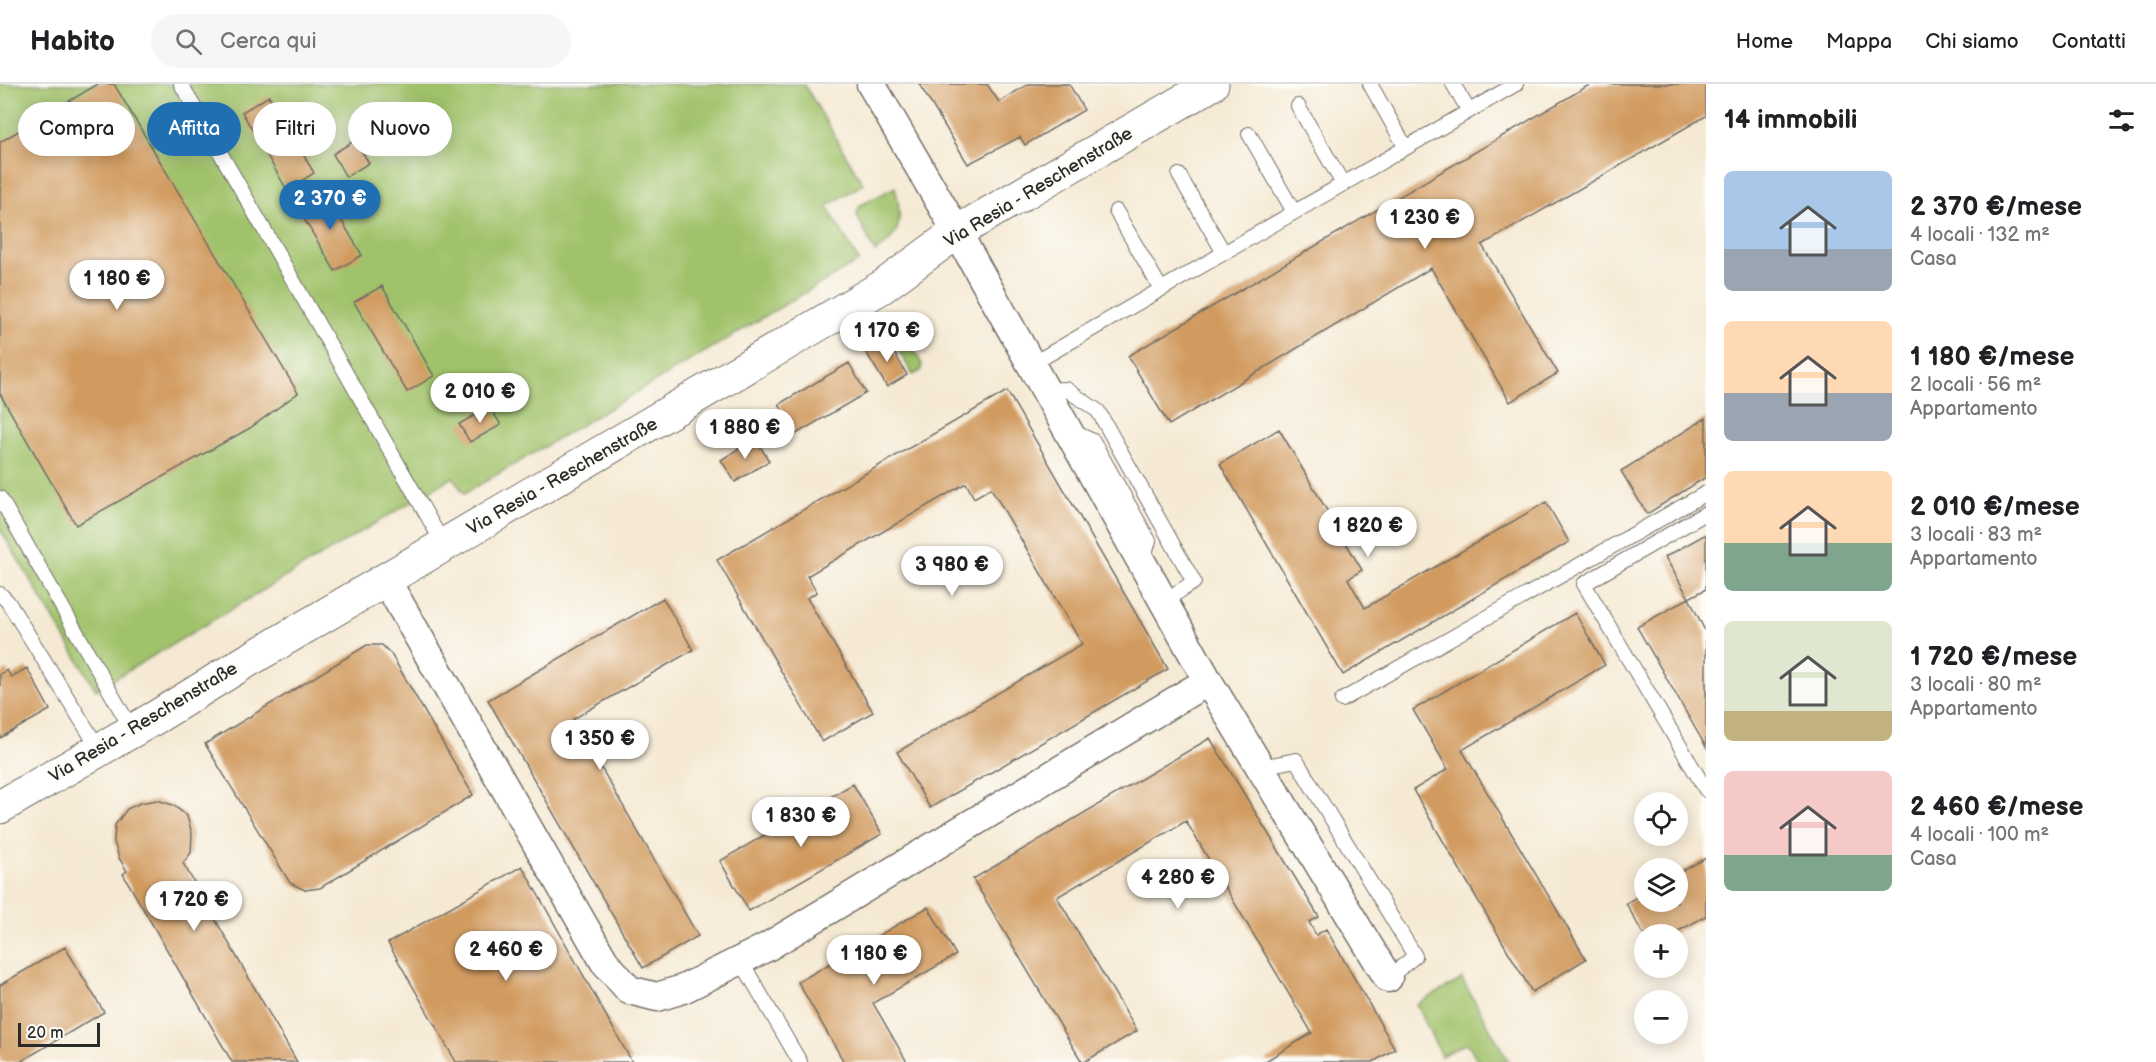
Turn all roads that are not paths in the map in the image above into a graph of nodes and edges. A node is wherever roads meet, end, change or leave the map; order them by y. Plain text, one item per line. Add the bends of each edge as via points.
1 (182, 84) edge
2 (871, 84) edge
3 (1212, 84) edge
4 (1370, 84) edge
5 (1453, 84) edge
6 (1516, 84) edge
7 (1298, 106) dead end
8 (1469, 111) junction
9 (1249, 134) dead end
10 (1406, 148) junction
11 (1179, 175) dead end
12 (1343, 184) junction
13 (1116, 211) dead end
14 (1294, 212) junction
15 (957, 232) junction
16 (1224, 253) junction
17 (1161, 289) junction
18 (1032, 364) junction
19 (1046, 390) junction
20 (1706, 493) edge
21 (0, 498) edge
22 (1706, 513) edge
23 (444, 545) junction
24 (386, 580) junction
25 (0, 594) edge
26 (1164, 601) junction
27 (1209, 681) junction
28 (1342, 700) dead end
29 (132, 729) junction
30 (99, 749) junction
31 (1706, 790) edge
32 (0, 807) edge
33 (741, 961) junction
34 (1388, 978) dead end
35 (800, 1062) edge

1 - 23 lane
2 - 15 street
3 - 15 main road, Via Resia - Reschenstraße
4 - 10 lane
5 - 8 lane
6 - 8 lane
7 - 12 lane
8 - 10 lane
9 - 14 lane
10 - 12 lane
11 - 16 lane
12 - 14 lane
13 - 17 lane
14 - 16 lane
15 - 18 street
15 - 23 main road, Via Resia - Reschenstraße via 882,288
16 - 17 lane
17 - 18 lane
18 - 19 street
19 - 26 street
19 - 26 lane via 1066,389 1098,411 1194,582
20 - 28 lane
21 - 29 lane
22 - 31 lane via 1584,584
23 - 24 main road, Via Resia - Reschenstraße
24 - 29 main road, Via Resia - Reschenstraße
24 - 33 street via 604,961 629,990 657,997
25 - 30 lane
26 - 27 street
27 - 33 street
27 - 34 street
29 - 30 main road, Via Resia - Reschenstraße
30 - 32 main road, Via Resia - Reschenstraße
33 - 35 lane

